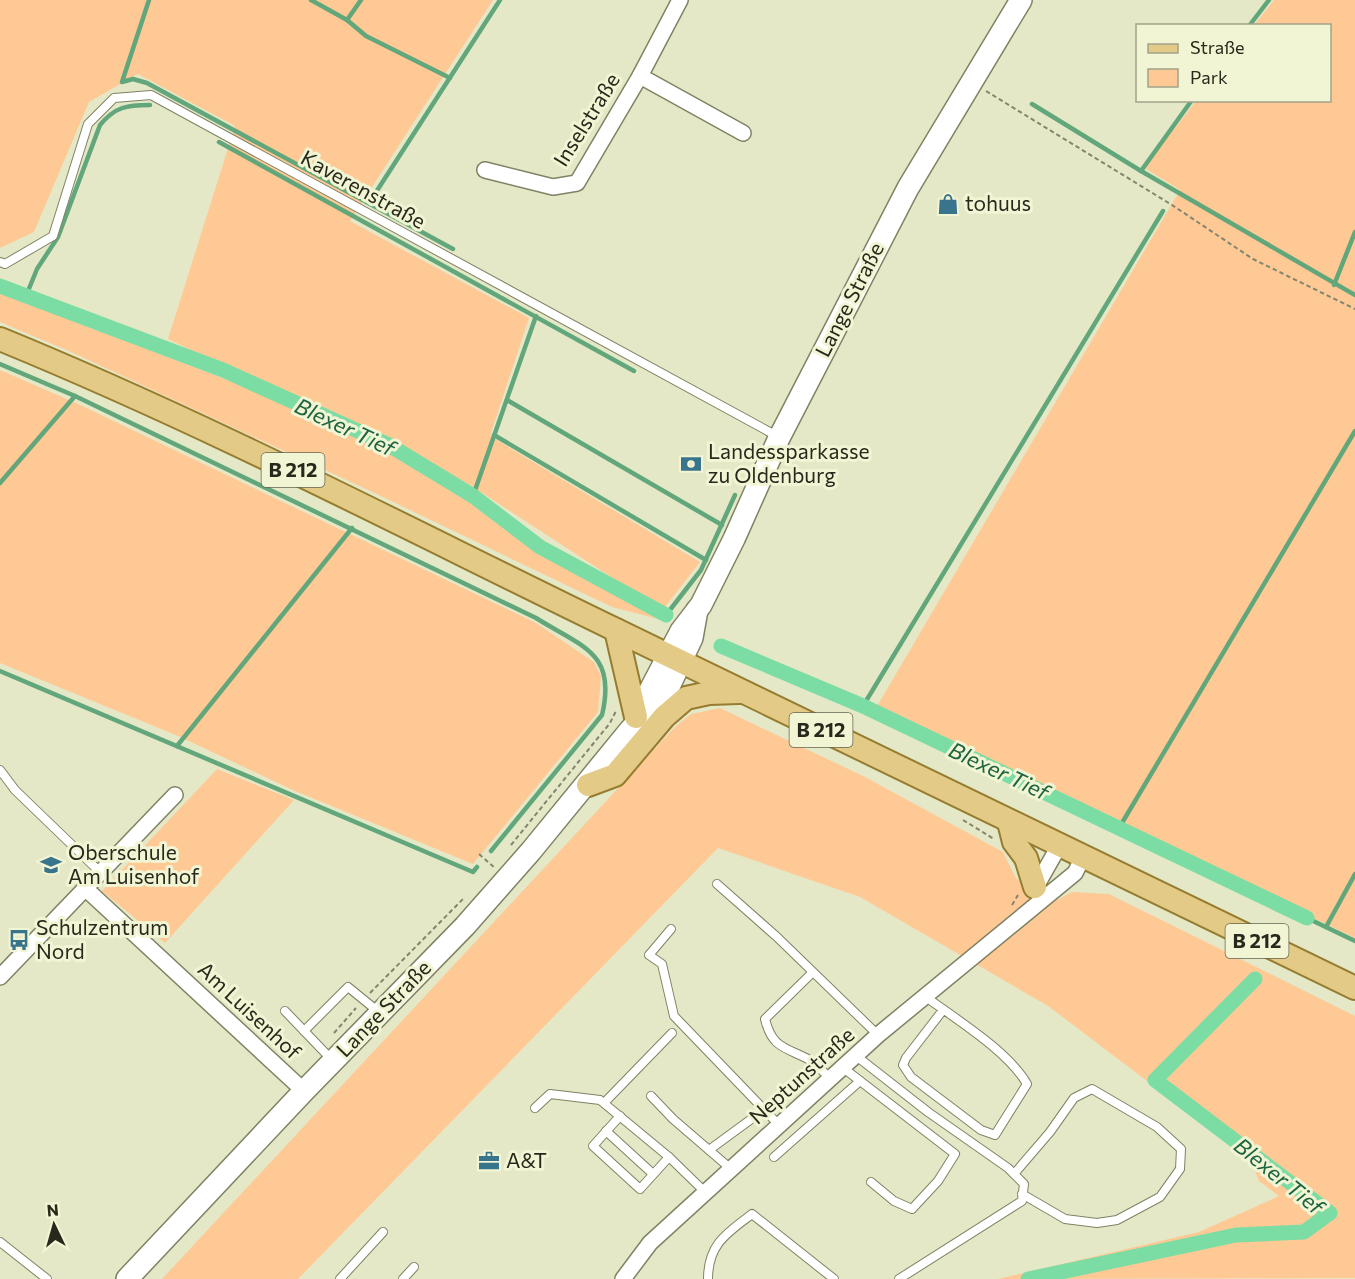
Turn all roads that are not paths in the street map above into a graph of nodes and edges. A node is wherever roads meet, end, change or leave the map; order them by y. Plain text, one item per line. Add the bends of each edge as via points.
1 (680, 0) edge
2 (1021, 0) edge
3 (640, 76) junction
4 (743, 133) dead end
5 (484, 171) dead end
6 (0, 262) edge
7 (0, 339) edge
8 (779, 438) junction
9 (616, 630) junction
10 (675, 658) junction
11 (741, 692) junction
12 (628, 718) junction
13 (0, 770) edge
14 (588, 785) junction
15 (175, 795) dead end
16 (1009, 822) junction
17 (1059, 846) junction
18 (1083, 857) junction
19 (101, 873) junction
20 (717, 884) dead end
21 (86, 889) junction
22 (1027, 891) junction
23 (1016, 911) junction
24 (671, 929) dead end
25 (812, 973) junction
26 (0, 977) edge
27 (1355, 988) edge
28 (926, 997) junction
29 (944, 1010) junction
30 (285, 1011) dead end
31 (380, 1013) junction
32 (304, 1031) junction
33 (672, 1033) dead end
34 (878, 1035) junction
35 (327, 1054) junction
36 (855, 1055) junction
37 (842, 1067) junction
38 (830, 1078) junction
39 (860, 1081) junction
40 (304, 1091) junction
41 (651, 1096) dead end
42 (604, 1103) junction
43 (535, 1108) dead end
44 (620, 1116) junction
45 (750, 1120) dead end
46 (779, 1125) junction
47 (606, 1131) junction
48 (709, 1150) junction
49 (669, 1157) junction
50 (774, 1157) dead end
51 (731, 1169) junction
52 (653, 1174) junction
53 (1014, 1174) junction
54 (871, 1182) dead end
55 (705, 1192) junction
56 (1023, 1194) junction
57 (383, 1232) dead end
58 (0, 1242) edge
59 (414, 1267) dead end
60 (47, 1279) edge
61 (127, 1279) edge
62 (340, 1279) edge
63 (403, 1279) edge
64 (623, 1279) edge
65 (708, 1279) edge
66 (834, 1279) edge
67 (899, 1279) edge

1 - 3 street, Inselstraße
2 - 8 street, Lange Straße via 908,188
3 - 4 street
3 - 5 street, Inselstraße via 577,183 553,187
6 - 8 lane, Kaverenstraße via 5,264 53,236 88,124 114,98 151,95
7 - 9 main road, B 212 via 334,489
8 - 10 street, Lange Straße via 734,539 697,610 681,631
9 - 10 main road, B 212
9 - 12 main road
10 - 11 main road, B 212
10 - 12 street, Lange Straße
11 - 14 main road, B 212 via 686,698 664,717 615,775
11 - 16 main road, B 212
12 - 14 street, Lange Straße
13 - 19 lane via 15,790
14 - 31 street, Lange Straße via 465,926
15 - 19 street
16 - 17 main road, B 212
16 - 22 main road via 1014,842 1026,858
17 - 18 main road, B 212
17 - 22 street, Neptunstraße
18 - 23 street, Neptunstraße via 1075,873
18 - 27 main road, B 212
19 - 21 street
20 - 25 lane
21 - 26 street
21 - 40 street, Am Luisenhof
22 - 23 street, Neptunstraße
23 - 28 street, Neptunstraße
24 - 46 lane via 649,955 662,964 674,1016
25 - 34 lane
25 - 38 lane via 765,1019 769,1036 790,1053 808,1059
28 - 29 lane
28 - 34 street, Neptunstraße
29 - 29 lane via 1019,1071 1027,1084 995,1135 981,1130 910,1077 903,1065
30 - 32 lane
31 - 32 lane via 348,987
31 - 35 street, Lange Straße
32 - 35 lane
33 - 42 lane
34 - 36 street, Neptunstraße
35 - 40 street, Lange Straße
36 - 37 street, Neptunstraße
36 - 53 lane
37 - 38 street, Neptunstraße
37 - 39 lane
38 - 46 street, Neptunstraße
39 - 50 lane
39 - 54 lane via 955,1154 938,1181 912,1209
40 - 61 street, Lange Straße
41 - 48 lane
42 - 43 lane via 550,1094
42 - 44 lane
44 - 47 lane
44 - 49 lane
45 - 48 lane
46 - 51 street, Neptunstraße
47 - 52 lane
47 - 52 lane via 593,1146 640,1188
48 - 51 lane
49 - 52 lane
49 - 55 lane
51 - 55 street, Neptunstraße
53 - 56 lane via 1024,1184
53 - 56 lane via 1074,1098 1092,1089 1157,1128 1181,1149 1180,1169 1160,1197 1117,1220 1097,1223 1065,1218
55 - 64 street, Neptunstraße via 650,1243
56 - 67 lane via 1022,1201
57 - 62 lane
58 - 60 lane
59 - 63 lane
65 - 66 lane via 712,1250 752,1214

